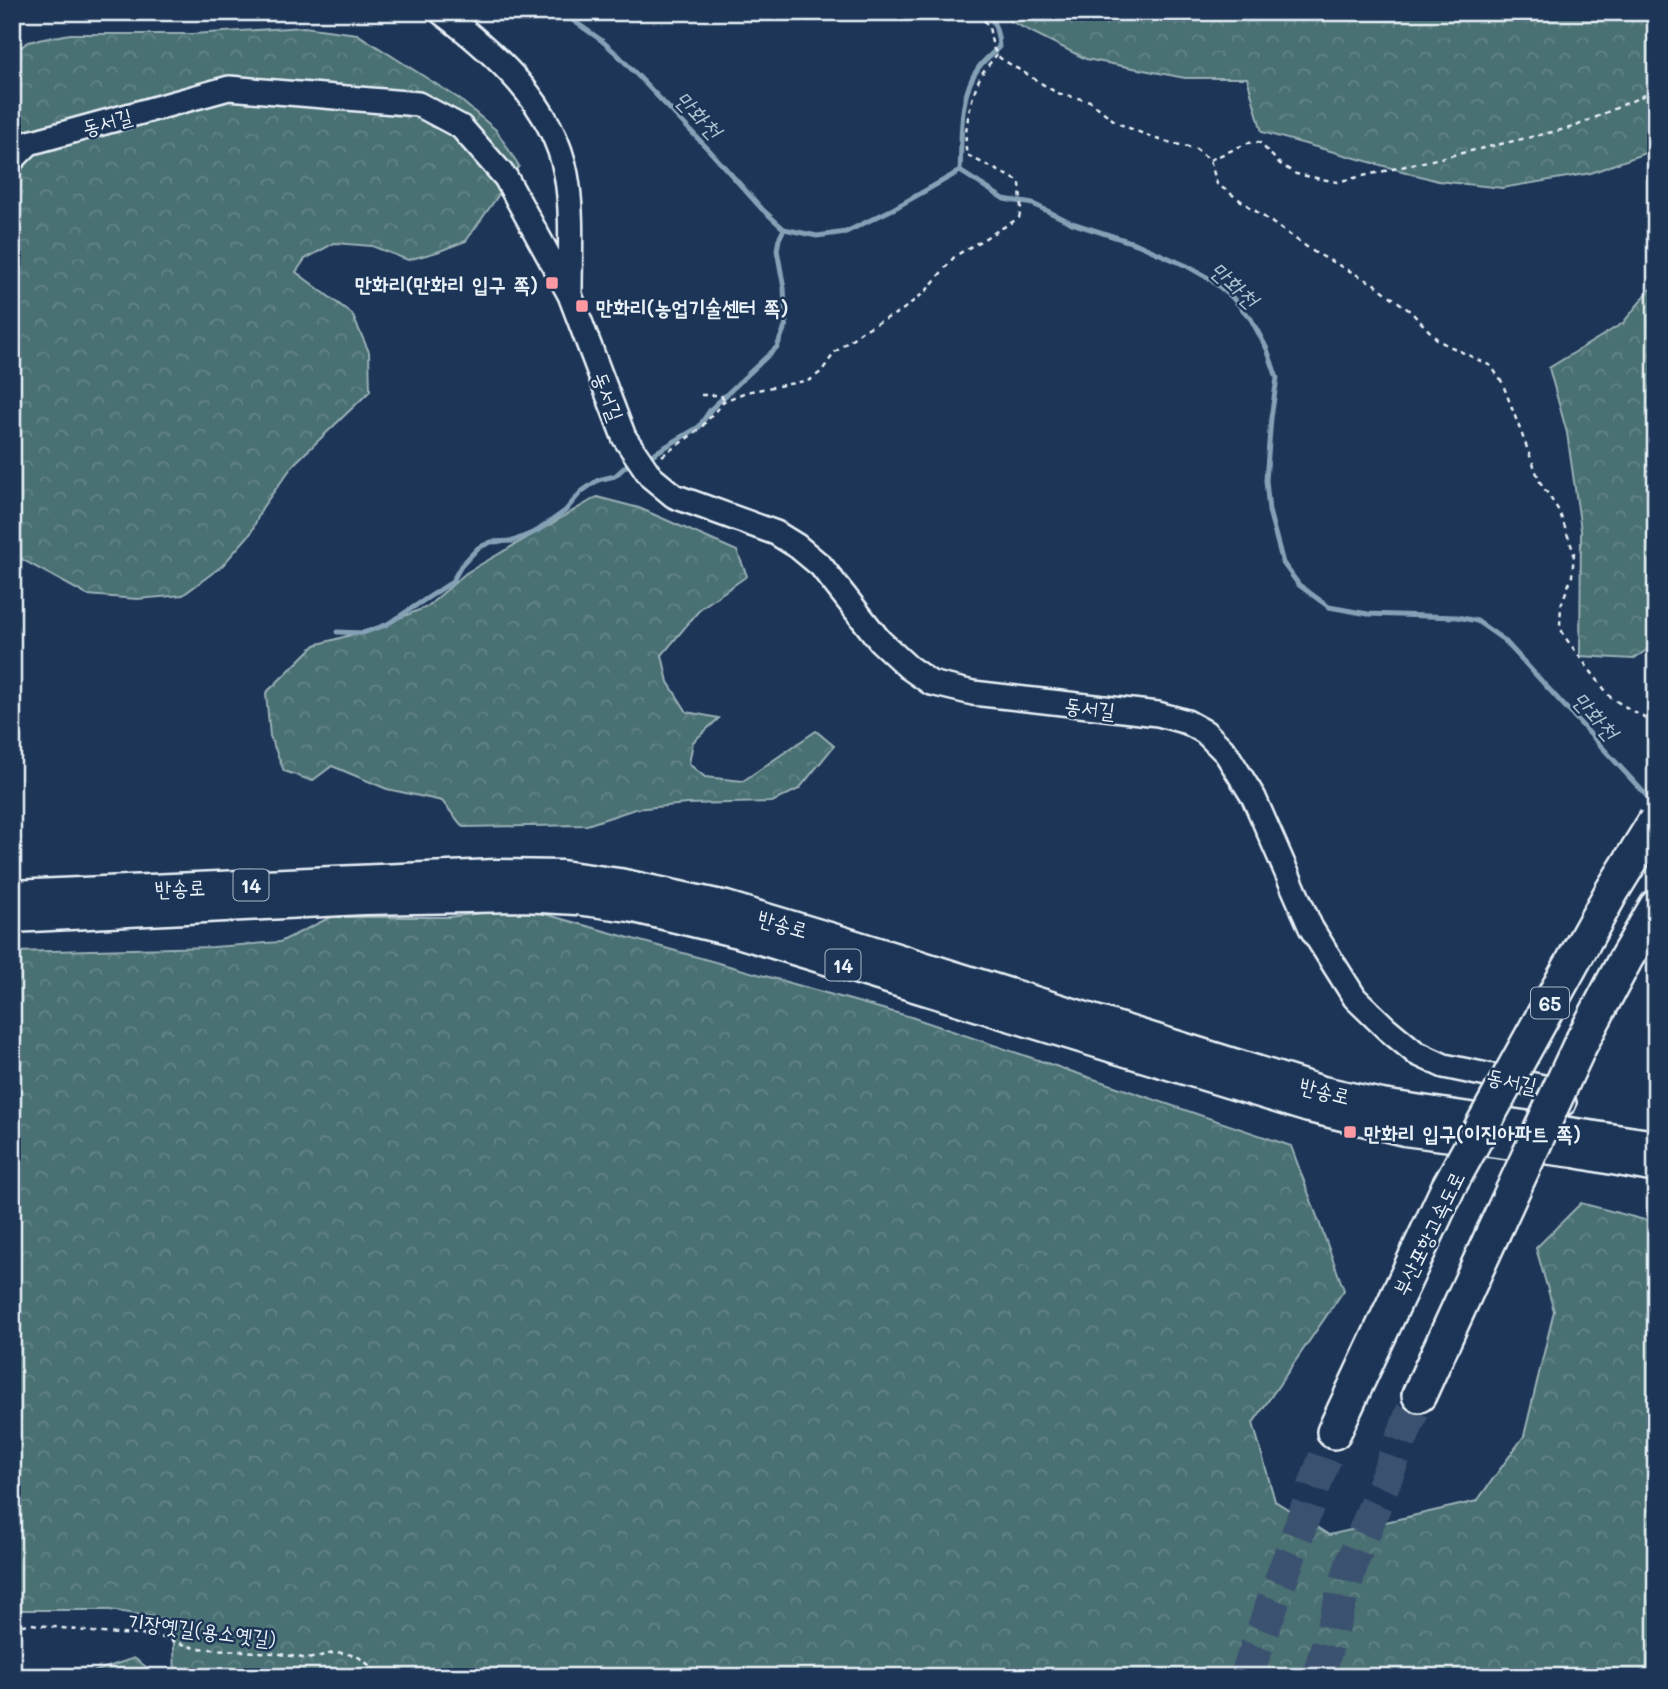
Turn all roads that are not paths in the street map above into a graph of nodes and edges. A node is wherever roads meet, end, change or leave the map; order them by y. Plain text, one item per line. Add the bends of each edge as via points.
1 (441, 12) edge
2 (12, 160) edge
3 (570, 241) junction
4 (545, 248) junction
5 (570, 295) junction
6 (1656, 820) edge
7 (12, 895) edge
8 (1656, 906) edge
9 (12, 918) edge
10 (1558, 1140) junction
11 (1656, 1145) edge
12 (1656, 1168) edge
13 (1419, 1395) tunnel mouth
14 (1334, 1432) tunnel mouth

1 - 3 street, 동서길 via 510,72 549,127 566,175
2 - 4 street, 동서길 via 29,143 229,88 418,104 461,127 506,178
3 - 4 street via 563,247
3 - 5 street, 동서길
4 - 5 street, 동서길
5 - 10 street, 동서길 via 625,437 642,464 674,496 776,533 797,546 821,566 880,641 931,683 972,693 1157,715 1188,722 1205,732 1226,753 1249,789 1311,928 1355,998 1416,1053 1444,1066 1561,1094
6 - 14 highway, 부산포항고속도로 / 65, bridge via 1448,1188
7 - 10 main road, 반송로 / 14 via 495,874 562,875 619,883 726,906 1323,1091
8 - 13 highway, 65, bridge via 1580,1045
9 - 10 main road, 반송로 / 14 via 510,897 630,907 738,933 1308,1108 1404,1131
10 - 11 main road, 반송로 / 14
10 - 12 main road, 반송로 / 14

